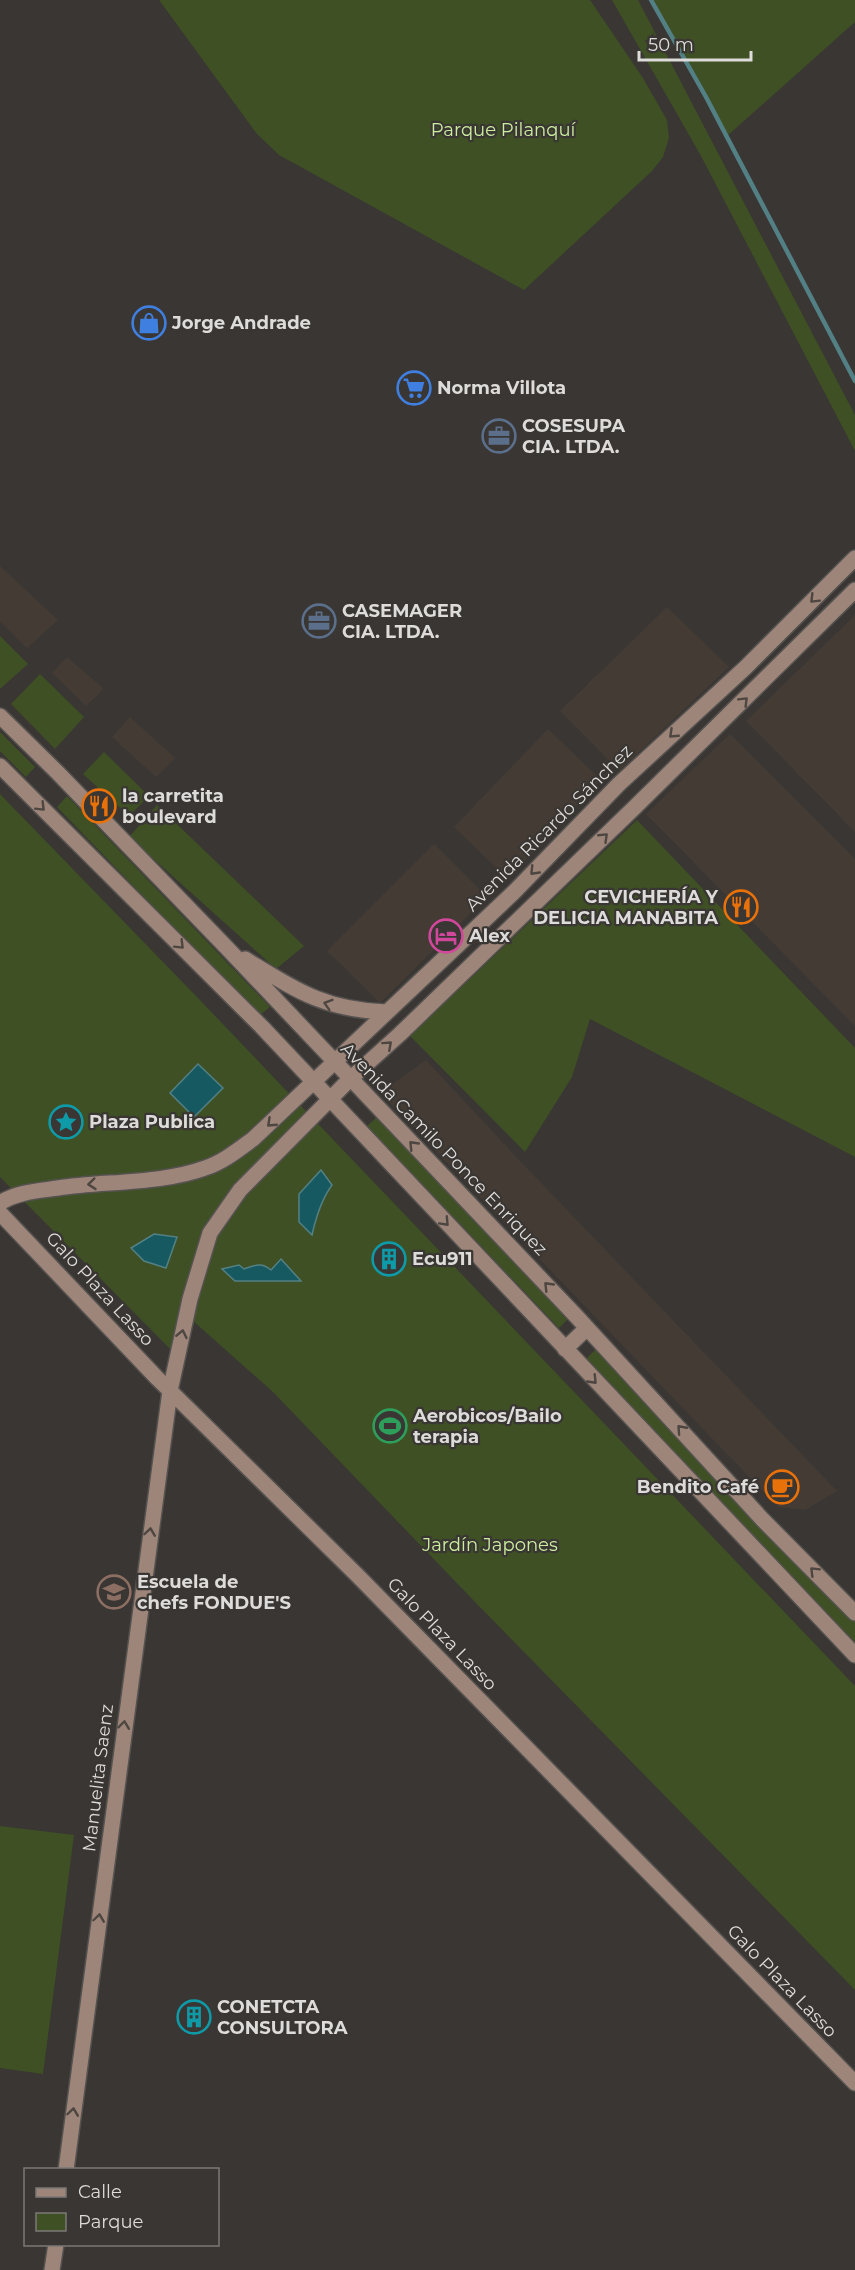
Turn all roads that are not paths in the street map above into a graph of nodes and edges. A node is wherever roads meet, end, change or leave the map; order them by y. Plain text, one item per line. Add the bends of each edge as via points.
1 (855, 558) edge
2 (855, 591) edge
3 (0, 716) edge
4 (0, 766) edge
5 (227, 948) junction
6 (386, 1012) junction
7 (334, 1062) junction
8 (350, 1079) junction
9 (313, 1082) junction
10 (330, 1099) junction
11 (0, 1203) edge
12 (0, 1213) edge
13 (587, 1328) junction
14 (565, 1349) junction
15 (170, 1391) junction
16 (855, 1613) edge
17 (855, 1655) edge
18 (855, 2083) edge
19 (66, 2168) edge
20 (56, 2246) edge
21 (52, 2270) edge

1 -> 6 main road, Avenida Ricardo Sánchez
8 -> 2 main road
3 - 5 main road, Avenida Camilo Ponce Enriquez
4 -> 9 main road
6 -> 5 main road via 343,1008 316,1000
5 - 7 main road, Avenida Camilo Ponce Enriquez
6 - 7 main road, Avenida Ricardo Sánchez
7 - 8 main road, Avenida Camilo Ponce Enriquez
7 - 9 main road, Avenida Ricardo Sánchez
8 - 10 main road
13 -> 8 main road, Avenida Camilo Ponce Enriquez
9 - 10 main road
9 -> 11 main road, Avenida Ricardo Sánchez via 253,1139 206,1168 12,1196
10 -> 14 main road
15 -> 10 main road via 190,1299 210,1233 240,1190
12 - 15 main road, Galo Plaza Lasso
13 - 14 main road
16 -> 13 main road, Avenida Camilo Ponce Enriquez via 762,1519
14 -> 17 main road
15 - 18 main road, Galo Plaza Lasso via 358,1576
19 -> 15 main road, Manuelita Saenz
20 - 21 main road

